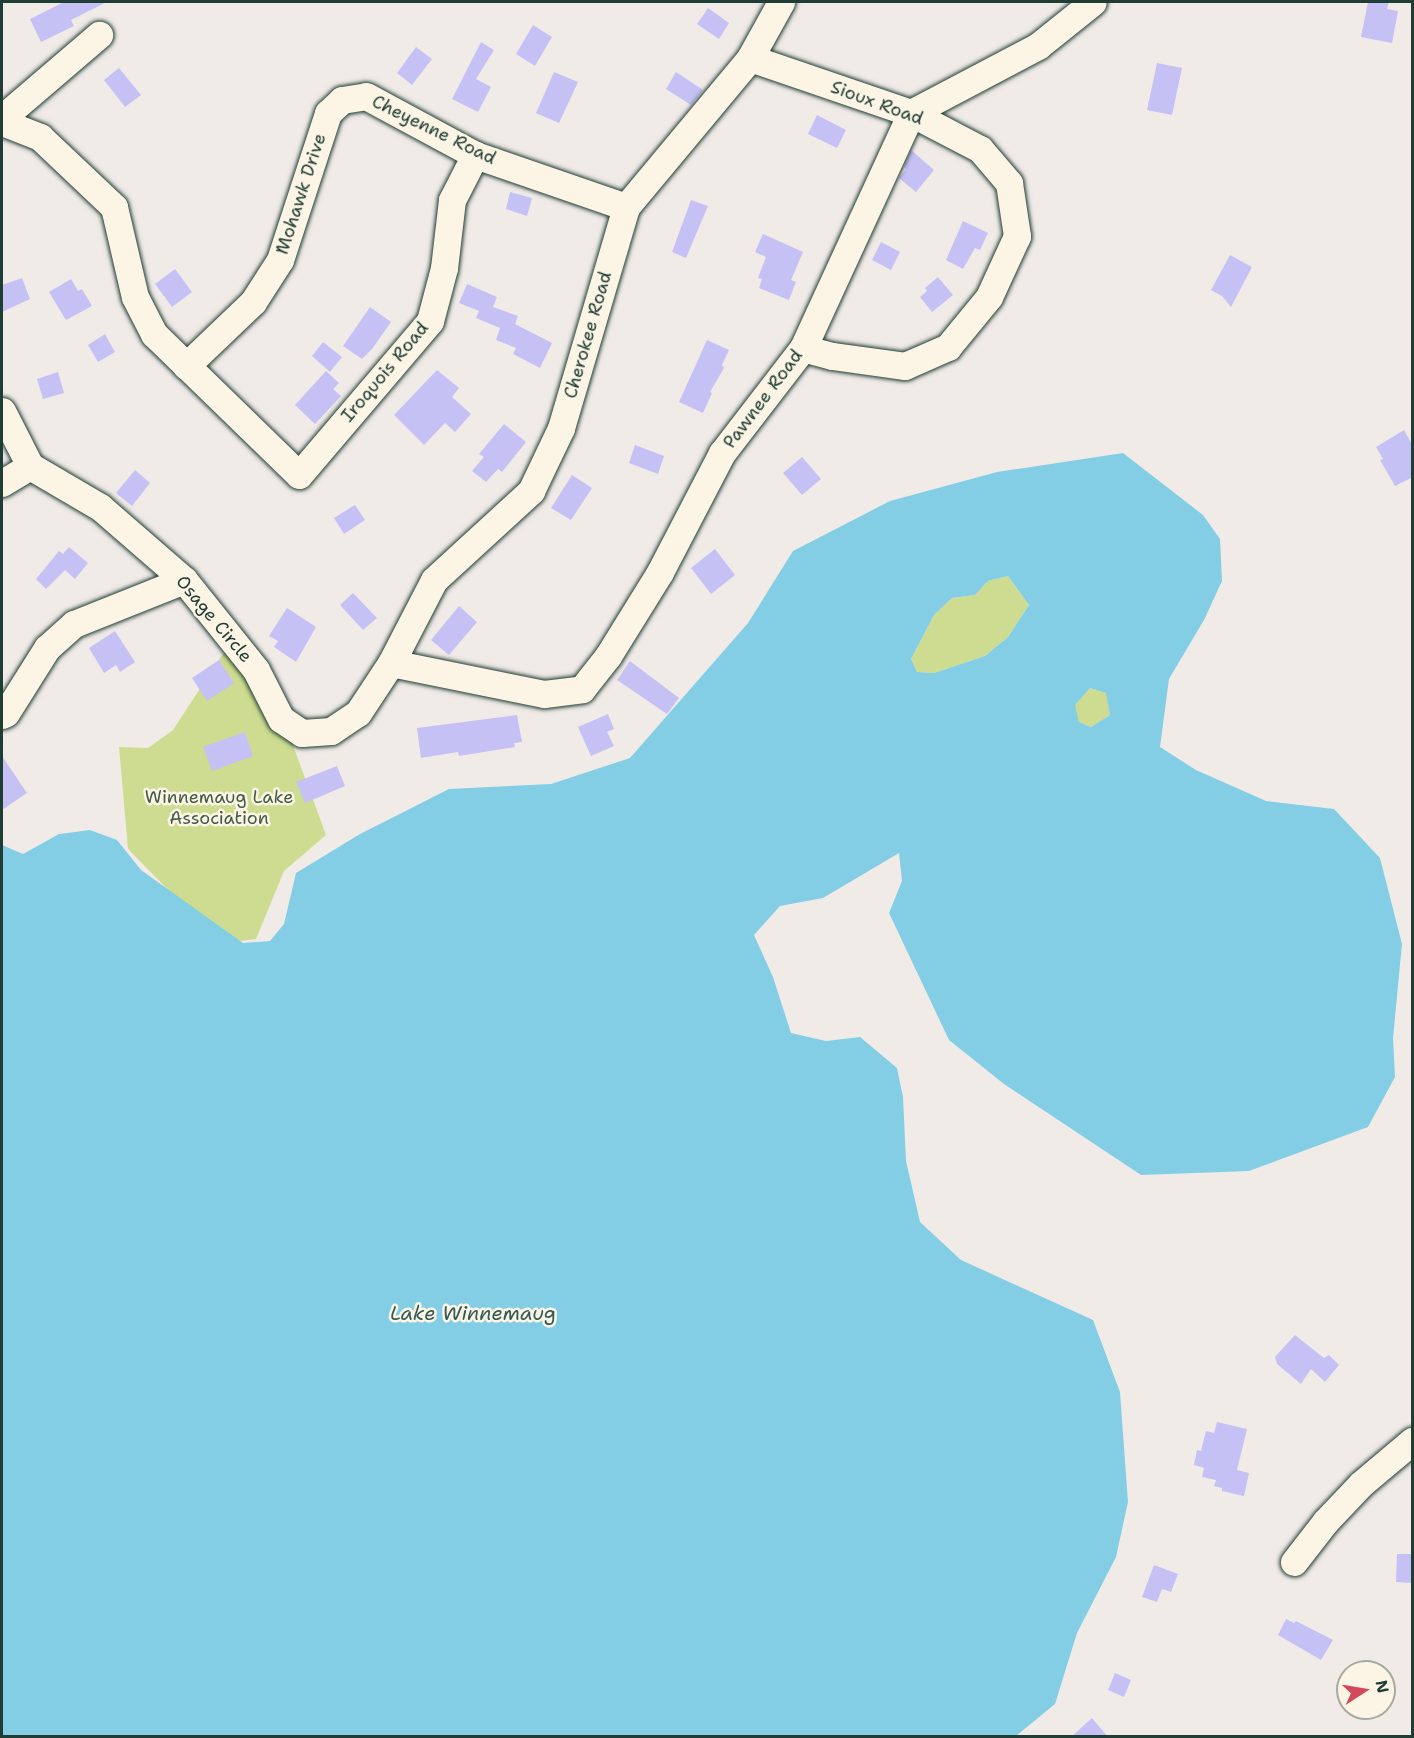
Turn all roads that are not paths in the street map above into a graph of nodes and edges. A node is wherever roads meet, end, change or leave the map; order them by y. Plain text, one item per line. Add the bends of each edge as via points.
1 (781, 2) edge
2 (1093, 2) edge
3 (99, 35) dead end
4 (750, 58) junction
5 (342, 100) joint
6 (911, 113) junction
7 (2, 120) edge
8 (475, 154) junction
9 (626, 207) junction
10 (803, 348) junction
11 (186, 366) junction
12 (2, 411) edge
13 (30, 466) junction
14 (2, 483) edge
15 (184, 580) junction
16 (391, 663) junction
17 (2, 716) edge
18 (1413, 1441) edge
19 (1294, 1562) dead end

1 - 4 street, Cherokee Road
2 - 6 street via 1038,46
3 - 7 street
4 - 6 street, Sioux Road
4 - 9 street, Cherokee Road
5 - 8 street, Cheyenne Road via 366,96
5 - 11 street, Mohawk Drive via 328,113 280,260 253,302
6 - 10 street, Pawnee Road
6 - 10 street, Sioux Road via 980,149 1009,183 1017,236 989,297 948,347 905,366
7 - 11 street via 40,137 114,207 135,297 154,334
8 - 9 street, Cheyenne Road
8 - 11 street, Iroquois Road via 452,200 444,268 430,321 299,475
9 - 16 street, Cherokee Road via 561,428 531,491 434,580
10 - 16 street, Pawnee Road via 722,453 660,572 608,656 582,689 544,694
12 - 13 street
13 - 14 street
13 - 15 street, Osage Circle via 100,507
15 - 16 street, Osage Circle via 256,670 281,719 302,733 331,731 358,713
15 - 17 street via 74,624 47,648
18 - 19 street via 1361,1484

